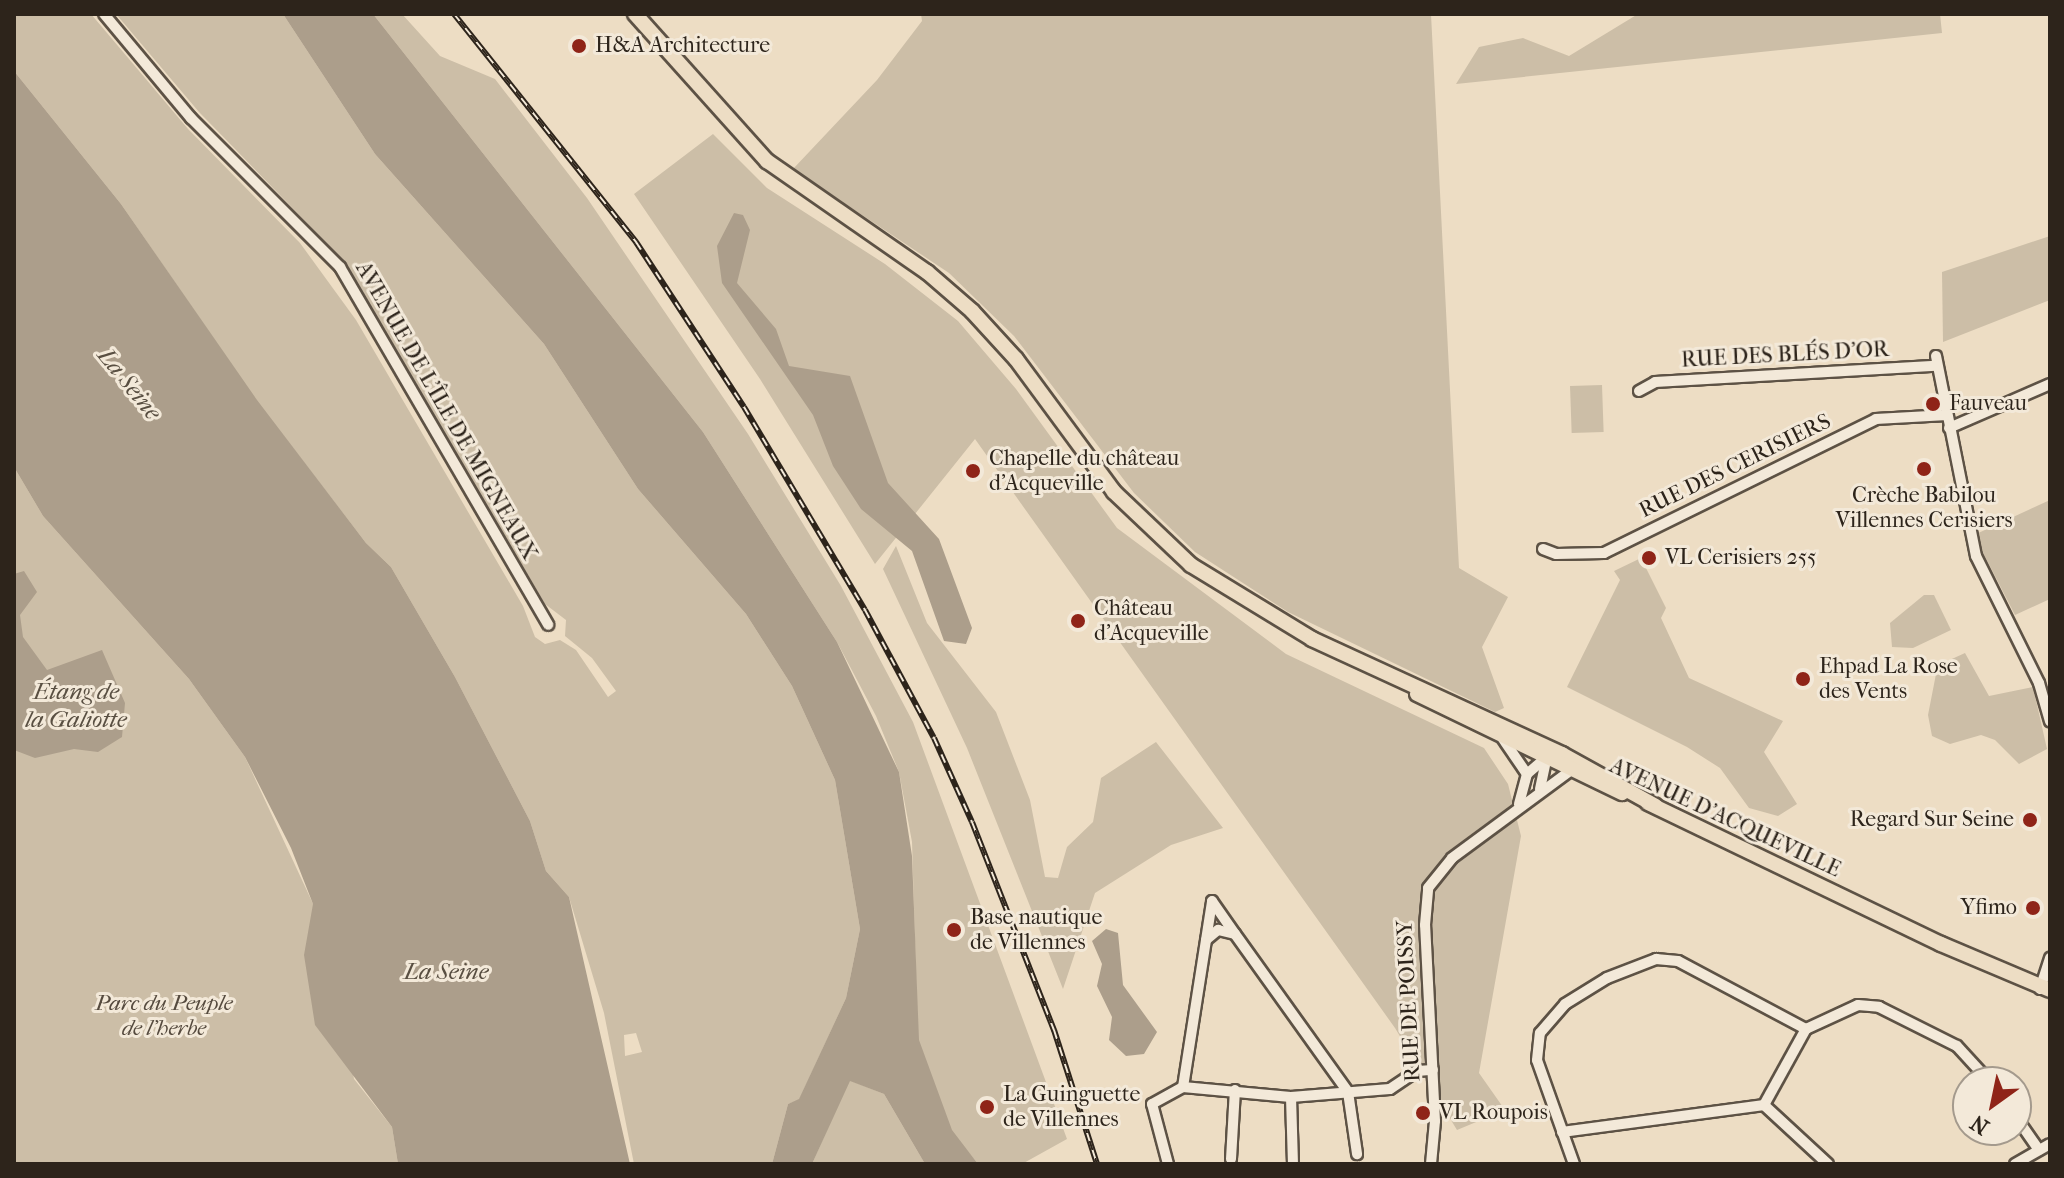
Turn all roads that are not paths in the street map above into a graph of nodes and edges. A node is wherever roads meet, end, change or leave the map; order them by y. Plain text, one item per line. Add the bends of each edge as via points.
1 (104, 14) edge
2 (635, 14) edge
3 (2050, 384) edge
4 (1639, 391) dead end
5 (1947, 415) junction
6 (1949, 428) junction
7 (1543, 549) dead end
8 (548, 625) dead end
9 (1396, 681) junction
10 (2050, 721) edge
11 (1503, 739) junction
12 (1547, 754) junction
13 (1570, 771) junction
14 (1527, 774) junction
15 (1539, 791) junction
16 (1517, 806) junction
17 (1656, 806) junction
18 (1235, 934) junction
19 (1206, 940) junction
20 (2050, 958) edge
21 (2047, 992) edge
22 (1806, 1029) junction
23 (1975, 1066) edge
24 (1433, 1070) junction
25 (1183, 1087) junction
26 (1235, 1090) junction
27 (1348, 1092) junction
28 (1291, 1097) junction
29 (1764, 1105) junction
30 (1562, 1132) junction
31 (2032, 1140) edge
32 (2050, 1144) edge
33 (2039, 1150) junction
34 (1357, 1154) dead end
35 (1231, 1159) dead end
36 (1168, 1164) edge
37 (1293, 1164) edge
38 (1431, 1164) edge
39 (1574, 1164) edge
40 (1828, 1164) edge
41 (2015, 1164) edge

1 - 8 street, AVENUE DE L'ÎLE DE MIGNEAUX via 191,118 340,267
2 - 9 main road via 767,161 917,265 972,311 1016,359 1114,492 1170,548 1247,604
3 - 6 street
4 - 5 street, RUE DES BLÉS D'OR via 1655,382 1936,361
5 - 6 street
5 - 7 street, RUE DES CERISIERS via 1876,419 1604,553 1556,554
6 - 10 street via 1976,556 2039,683
9 - 11 main road, AVENUE D'ACQUEVILLE
9 - 12 main road via 1535,741
11 - 12 main road, AVENUE D'ACQUEVILLE
11 - 14 street
12 - 13 main road, AVENUE D'ACQUEVILLE
12 - 14 street
12 - 15 street
12 - 17 main road
13 - 15 street, RUE DE POISSY
13 - 17 main road, AVENUE D'ACQUEVILLE
14 - 16 street
15 - 16 street, RUE DE POISSY
16 - 24 street, RUE DE POISSY via 1452,858 1428,888
17 - 21 main road, AVENUE D'ACQUEVILLE
18 - 19 street via 1218,930
18 - 19 street via 1212,901
18 - 27 street
19 - 25 street
20 - 21 street
22 - 23 street via 1858,1005 1879,1007 1957,1046
22 - 29 street
22 - 30 street via 1678,961 1656,959 1607,978 1565,1004 1540,1033 1537,1060
24 - 27 street via 1417,1071 1390,1089
24 - 38 street, RUE DE POISSY
25 - 26 street
25 - 36 street via 1152,1104
26 - 28 street
26 - 35 street
27 - 28 street
27 - 34 street
28 - 37 street
29 - 30 street
29 - 40 street
30 - 39 street
31 - 33 street
32 - 33 street
33 - 41 street

